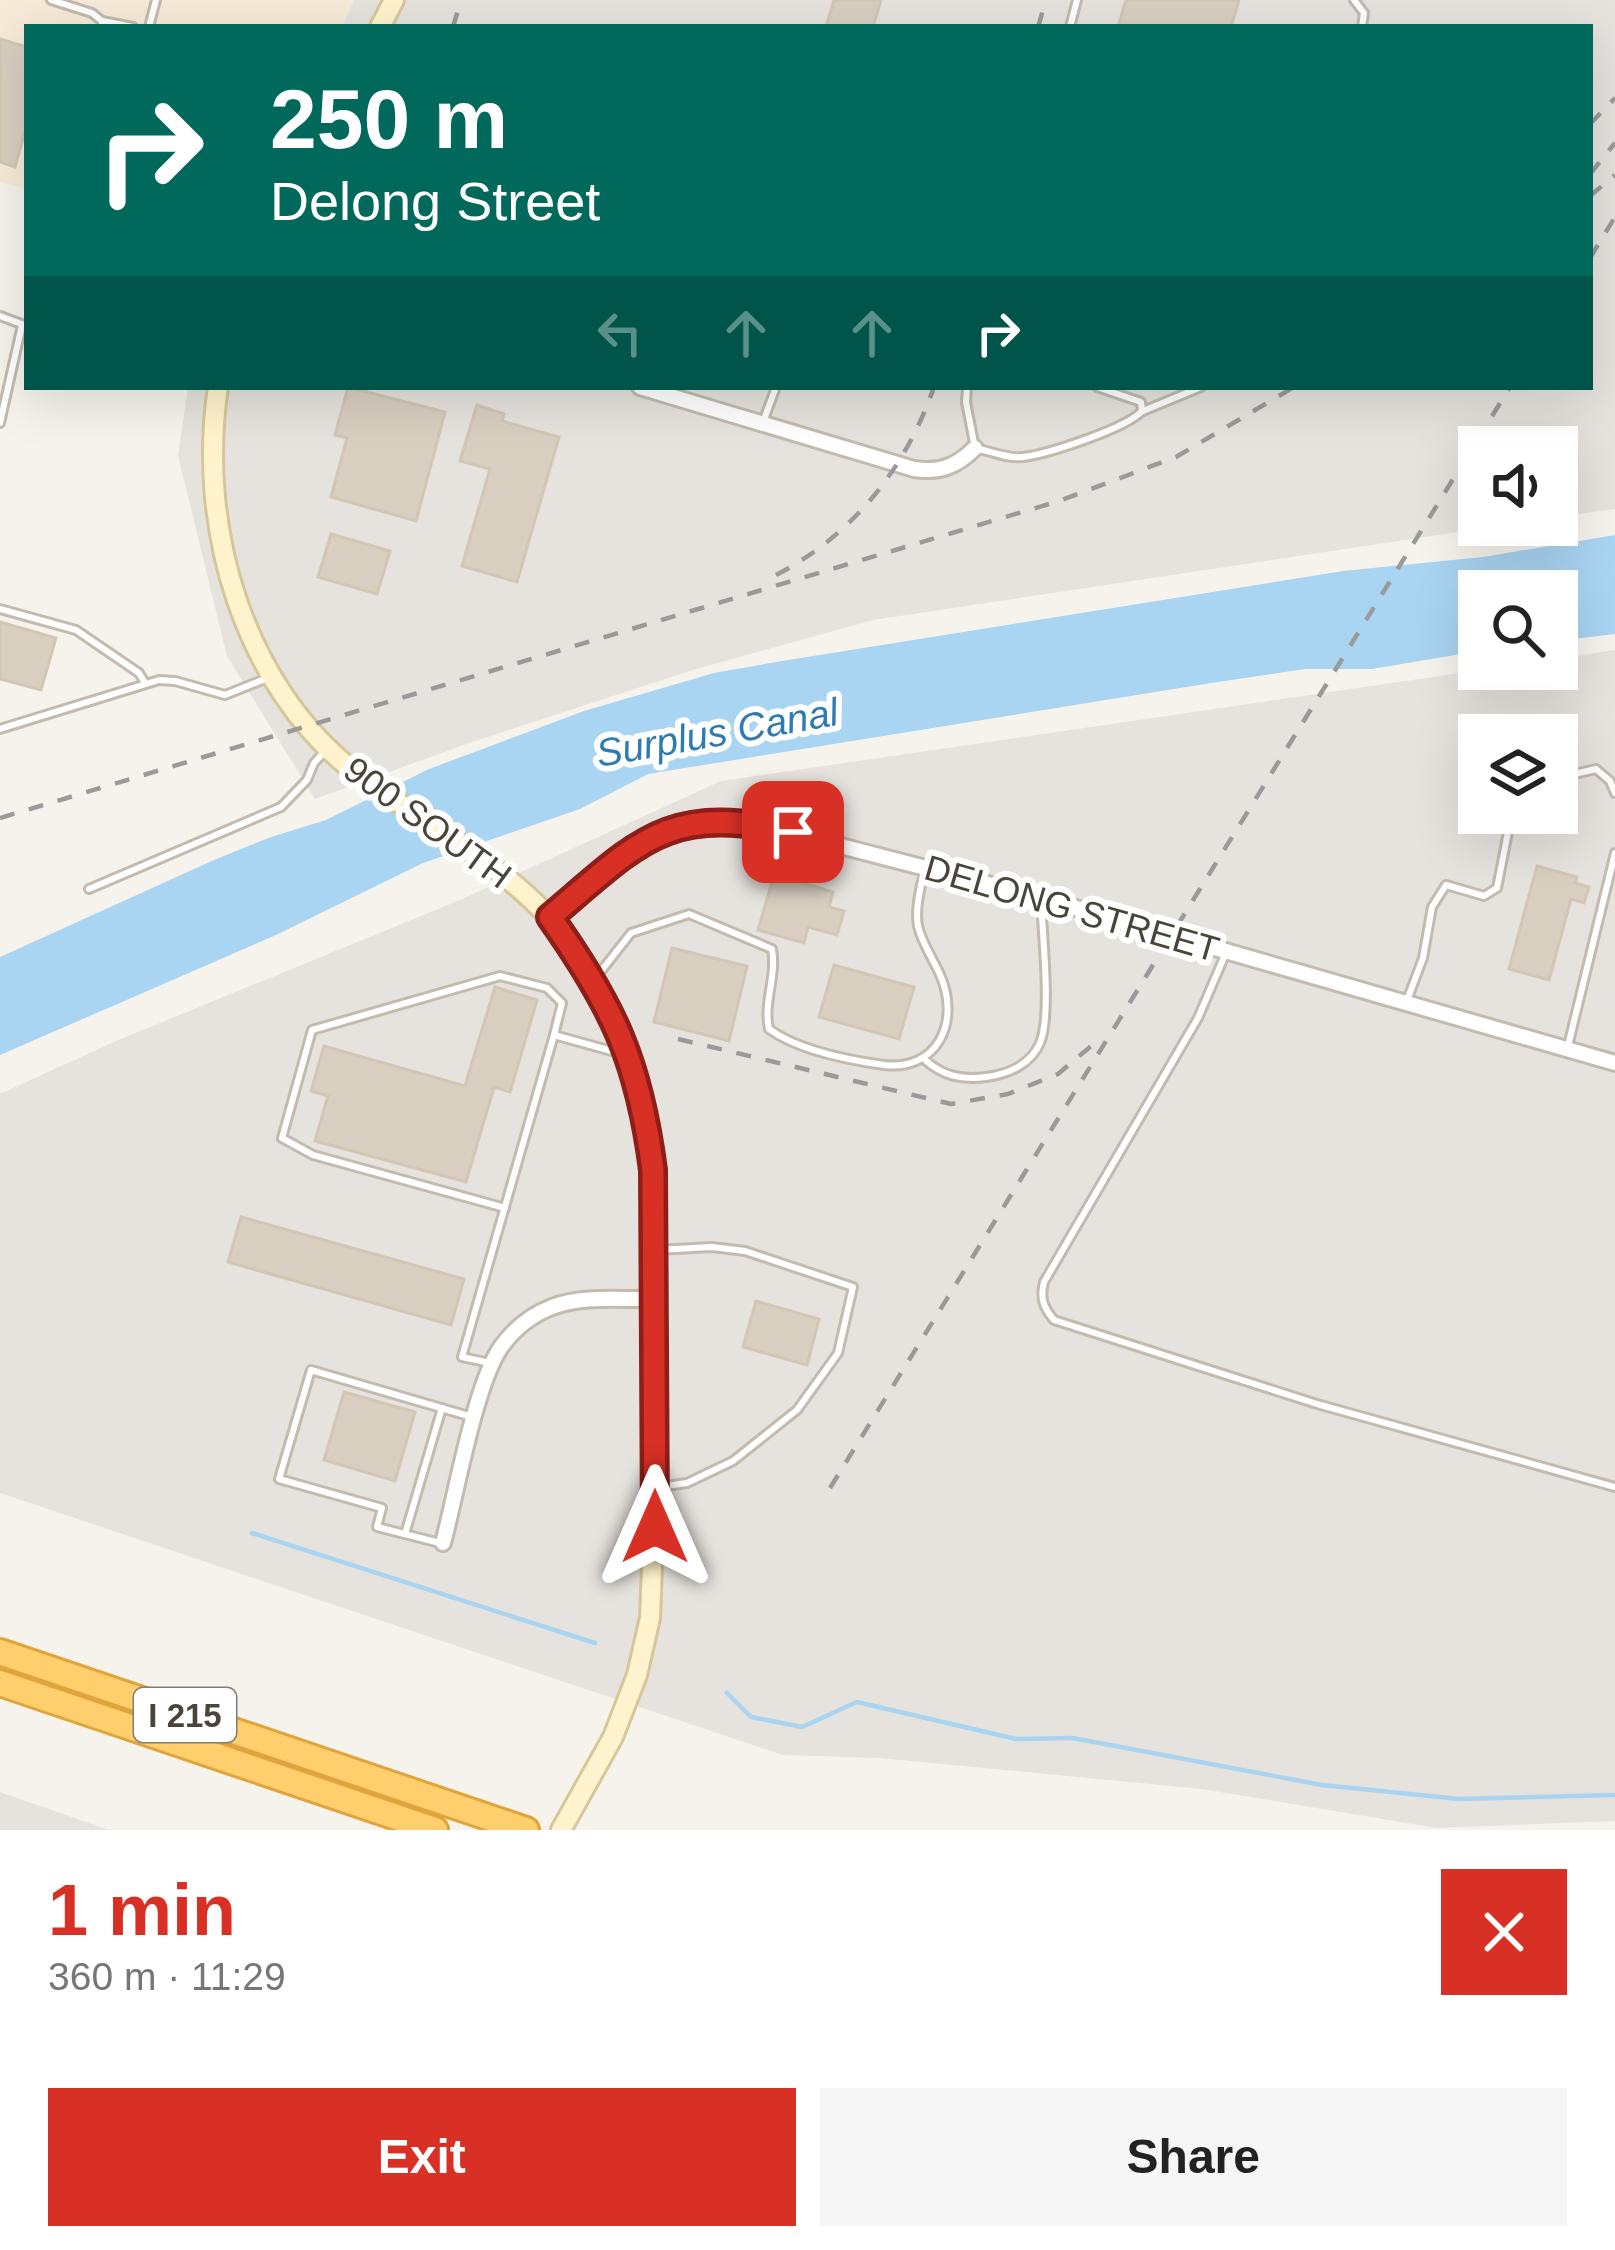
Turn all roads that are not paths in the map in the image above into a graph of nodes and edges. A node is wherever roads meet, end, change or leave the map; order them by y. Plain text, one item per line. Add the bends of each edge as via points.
1 (51, 0) edge
2 (102, 24) edge
3 (24, 329) edge
4 (218, 390) edge
5 (649, 390) edge
6 (775, 390) edge
7 (967, 390) edge
8 (1108, 390) edge
9 (1194, 390) edge
10 (1142, 411) junction
11 (0, 424) edge
12 (761, 426) junction
13 (975, 448) junction
14 (0, 609) edge
15 (273, 675) junction
16 (145, 683) junction
17 (0, 729) edge
18 (328, 747) junction
19 (1578, 773) edge
20 (1615, 793) edge
21 (1508, 834) edge
22 (1615, 853) edge
23 (926, 867) junction
24 (89, 889) dead end
25 (1040, 898) junction
26 (550, 917) junction
27 (1227, 952) junction
28 (594, 980) junction
29 (1406, 1004) junction
30 (554, 1035) junction
31 (1567, 1050) junction
32 (629, 1055) junction
33 (925, 1060) junction
34 (1615, 1064) edge
35 (505, 1208) junction
36 (654, 1250) junction
37 (654, 1299) junction
38 (492, 1364) junction
39 (442, 1408) junction
40 (476, 1418) junction
41 (1615, 1487) edge
42 (655, 1488) junction
43 (405, 1534) junction
44 (443, 1544) joint
45 (0, 1652) edge
46 (0, 1683) edge
47 (435, 1830) edge
48 (526, 1830) edge
49 (560, 1830) edge

1 - 2 lane
3 - 11 lane
4 - 15 street, 900 SOUTH via 212,458 220,541 246,625
5 - 12 street
6 - 12 lane
7 - 13 lane
8 - 10 lane via 1141,402
9 - 10 lane
10 - 13 lane via 1110,430 1020,458
12 - 13 street via 926,471 951,466
14 - 16 lane via 76,629
15 - 16 lane via 225,694 176,681
15 - 18 street, 900 SOUTH
16 - 17 lane
18 - 24 lane via 280,807
18 - 26 street, 900 SOUTH
19 - 20 lane via 1596,769
21 - 29 lane via 1497,888 1484,896 1447,885 1437,894
22 - 31 lane
23 - 25 street, DELONG STREET
23 - 26 street, DELONG STREET via 710,820 658,833
23 - 33 lane via 917,922 944,981 947,1013
25 - 27 street, DELONG STREET
25 - 33 lane via 1044,1028 1029,1059 1013,1070 959,1078
26 - 28 street, 900 SOUTH
27 - 29 street, DELONG STREET
27 - 41 lane via 1198,1018 1044,1282 1044,1309 1054,1321 1317,1404
28 - 32 street, 900 SOUTH
28 - 33 lane via 632,933 689,914 772,949 766,1012 769,1029 783,1040 862,1062 902,1067
29 - 31 street, DELONG STREET
30 - 32 lane
30 - 35 lane
30 - 35 lane via 562,1003 547,988 500,976 312,1030 282,1138 313,1155
31 - 34 street, DELONG STREET
32 - 36 street, 900 SOUTH via 648,1126
35 - 38 lane via 463,1357
36 - 37 street, 900 SOUTH
36 - 42 lane via 745,1251 854,1287 838,1353 796,1410 733,1461
37 - 38 street via 556,1306 528,1319
37 - 42 street, 900 SOUTH
38 - 40 street
39 - 40 lane
39 - 43 lane
39 - 43 lane via 311,1370 285,1457 279,1479 382,1508 377,1527
40 - 44 street
42 - 49 street, 900 SOUTH via 653,1590 638,1675 603,1758
43 - 44 lane
45 - 48 highway, I 215
46 - 47 highway, I 215

